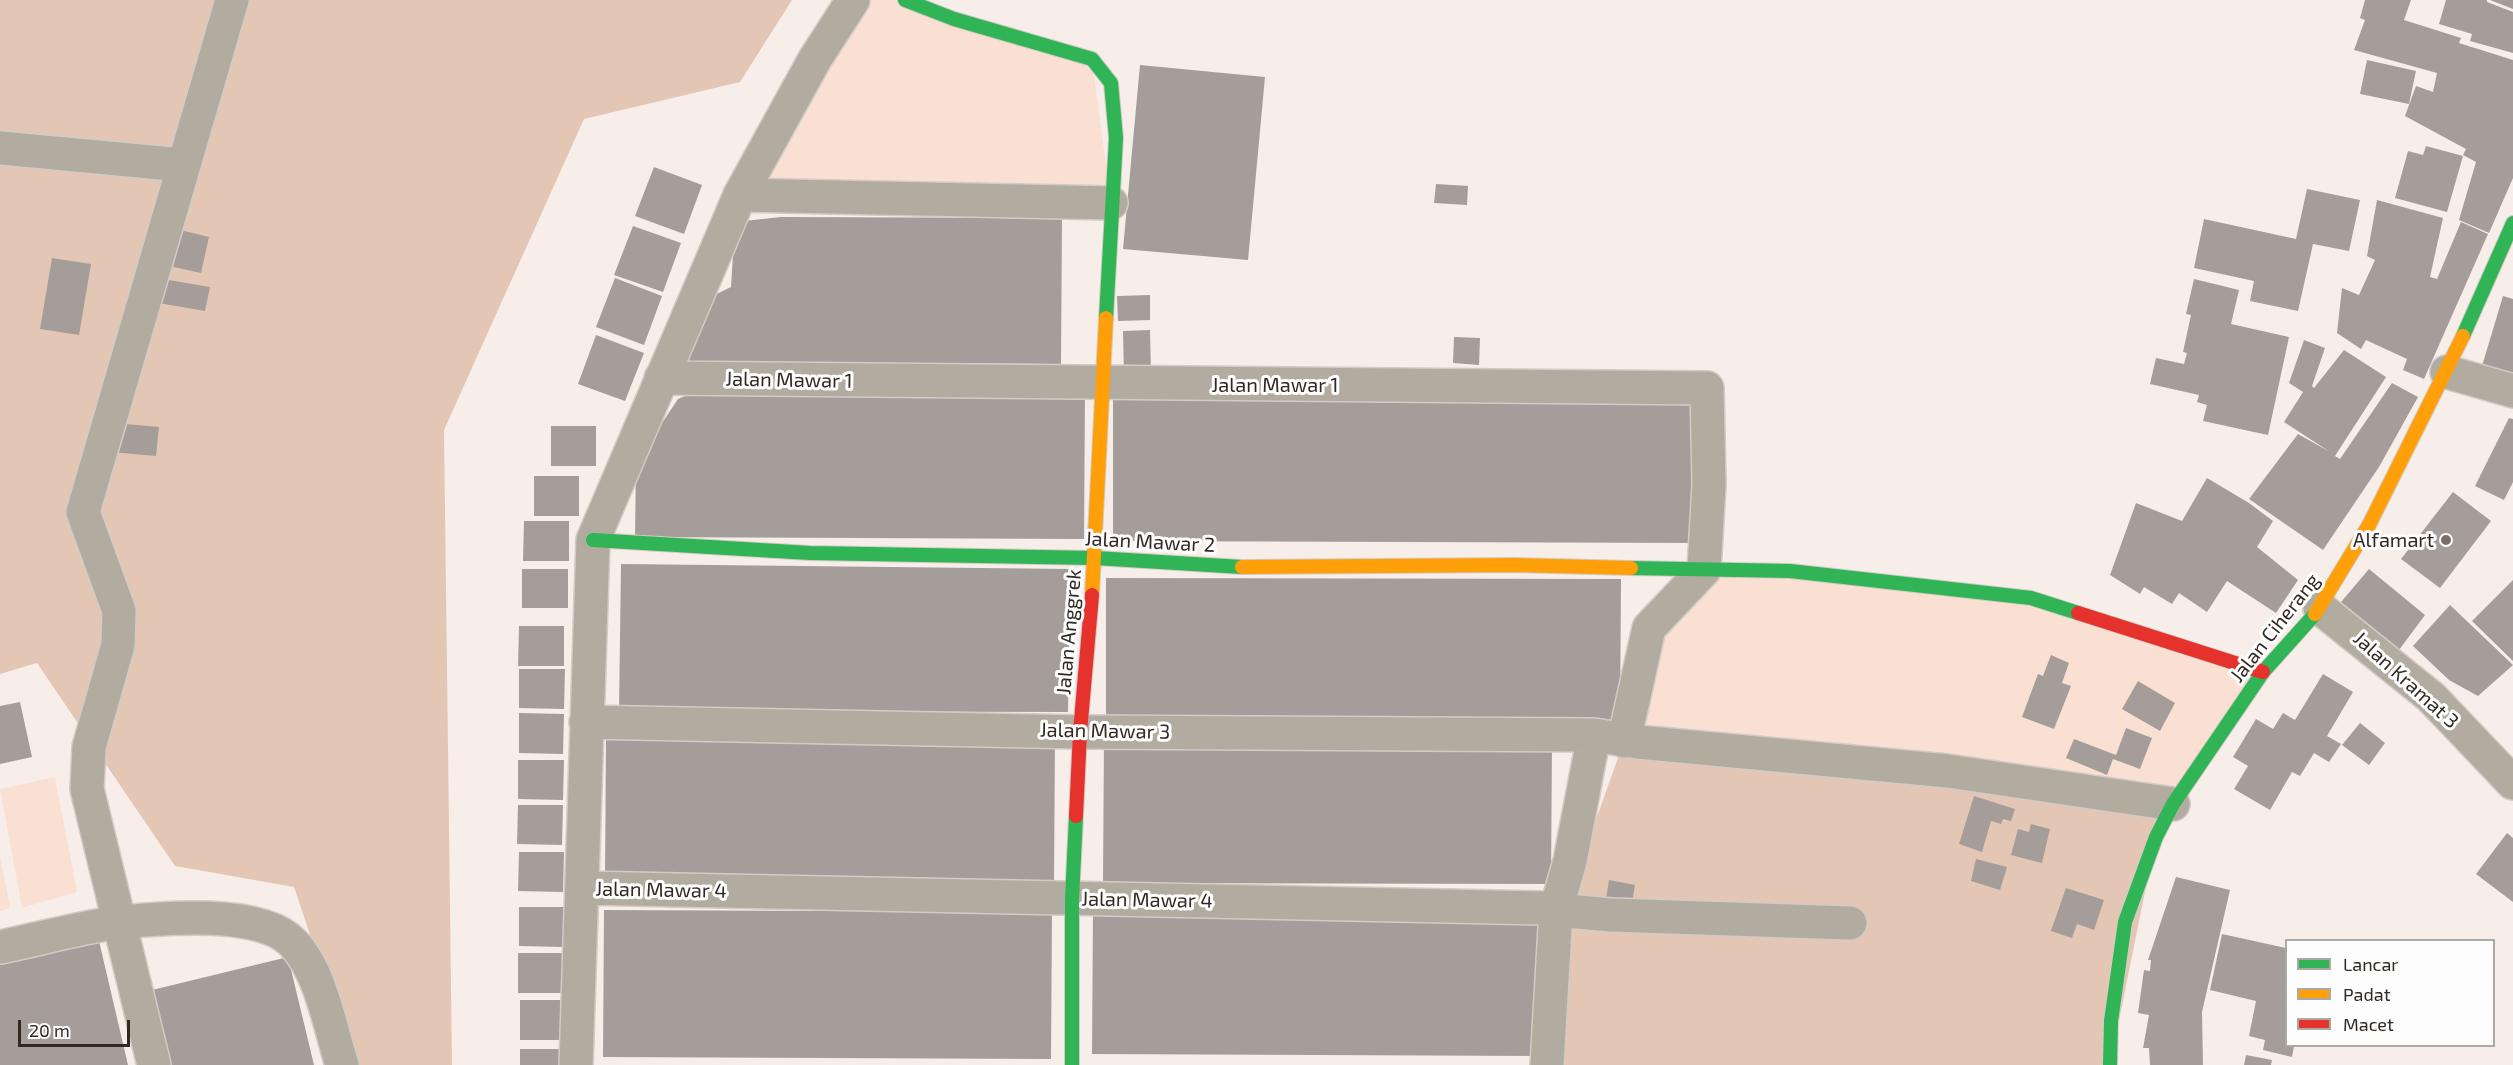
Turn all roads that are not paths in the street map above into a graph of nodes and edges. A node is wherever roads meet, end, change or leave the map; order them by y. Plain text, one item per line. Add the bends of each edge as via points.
1 (232, 0) edge
2 (853, 0) edge
3 (905, 0) edge
4 (0, 148) edge
5 (183, 165) junction
6 (740, 195) junction
7 (1111, 203) junction
8 (2513, 223) edge
9 (2446, 372) junction
10 (661, 378) junction
11 (1104, 384) junction
12 (2513, 391) edge
13 (593, 540) junction
14 (1095, 558) junction
15 (1704, 570) junction
16 (2320, 608) junction
17 (2263, 672) junction
18 (586, 722) junction
19 (1080, 732) junction
20 (1609, 738) junction
21 (2513, 783) edge
22 (2173, 804) junction
23 (582, 888) junction
24 (1071, 899) junction
25 (1557, 910) junction
26 (119, 922) junction
27 (1850, 923) dead end
28 (0, 947) edge
29 (154, 1065) edge
30 (342, 1065) edge
31 (576, 1065) edge
32 (1072, 1065) edge
33 (1547, 1065) edge
34 (2110, 1065) edge

1 - 5 street
2 - 6 street via 815,59
3 - 7 street, Jalan Anggrek via 992,31 1092,59 1111,83 1116,138
4 - 5 street
5 - 26 street via 83,512 119,611 118,645 89,747 86,779
6 - 7 street
6 - 10 street
7 - 11 street, Jalan Anggrek
8 - 9 street, Jalan Ciherang
9 - 12 street
9 - 16 street, Jalan Ciherang via 2369,525
10 - 11 street, Jalan Mawar 1
10 - 13 street
11 - 14 street, Jalan Anggrek
11 - 15 street, Jalan Mawar 1 via 1707,388
13 - 14 street, Jalan Mawar 2 via 810,553
13 - 18 street
14 - 15 street, Jalan Mawar 2 via 1249,567 1514,565
14 - 19 street, Jalan Anggrek
15 - 17 street, Jalan Mawar 2 via 1790,571 2031,598
15 - 20 street via 1649,628
16 - 17 street, Jalan Ciherang
16 - 21 street, Jalan Kramat 3 via 2431,698
17 - 22 street, Jalan Ciherang
18 - 19 street, Jalan Mawar 3
18 - 23 street
19 - 20 street, Jalan Mawar 3
19 - 24 street, Jalan Anggrek
20 - 22 street, Jalan Mawar 3 via 1948,771
20 - 25 street
22 - 34 street, Jalan Ciherang via 2156,837 2125,922 2111,1021
23 - 24 street, Jalan Mawar 4
23 - 31 street
24 - 25 street, Jalan Mawar 4
24 - 32 street, Jalan Anggrek
25 - 27 street, Jalan Mawar 4
25 - 33 street
26 - 28 street
26 - 29 street
26 - 30 street via 216,919 267,927 293,942 316,980

